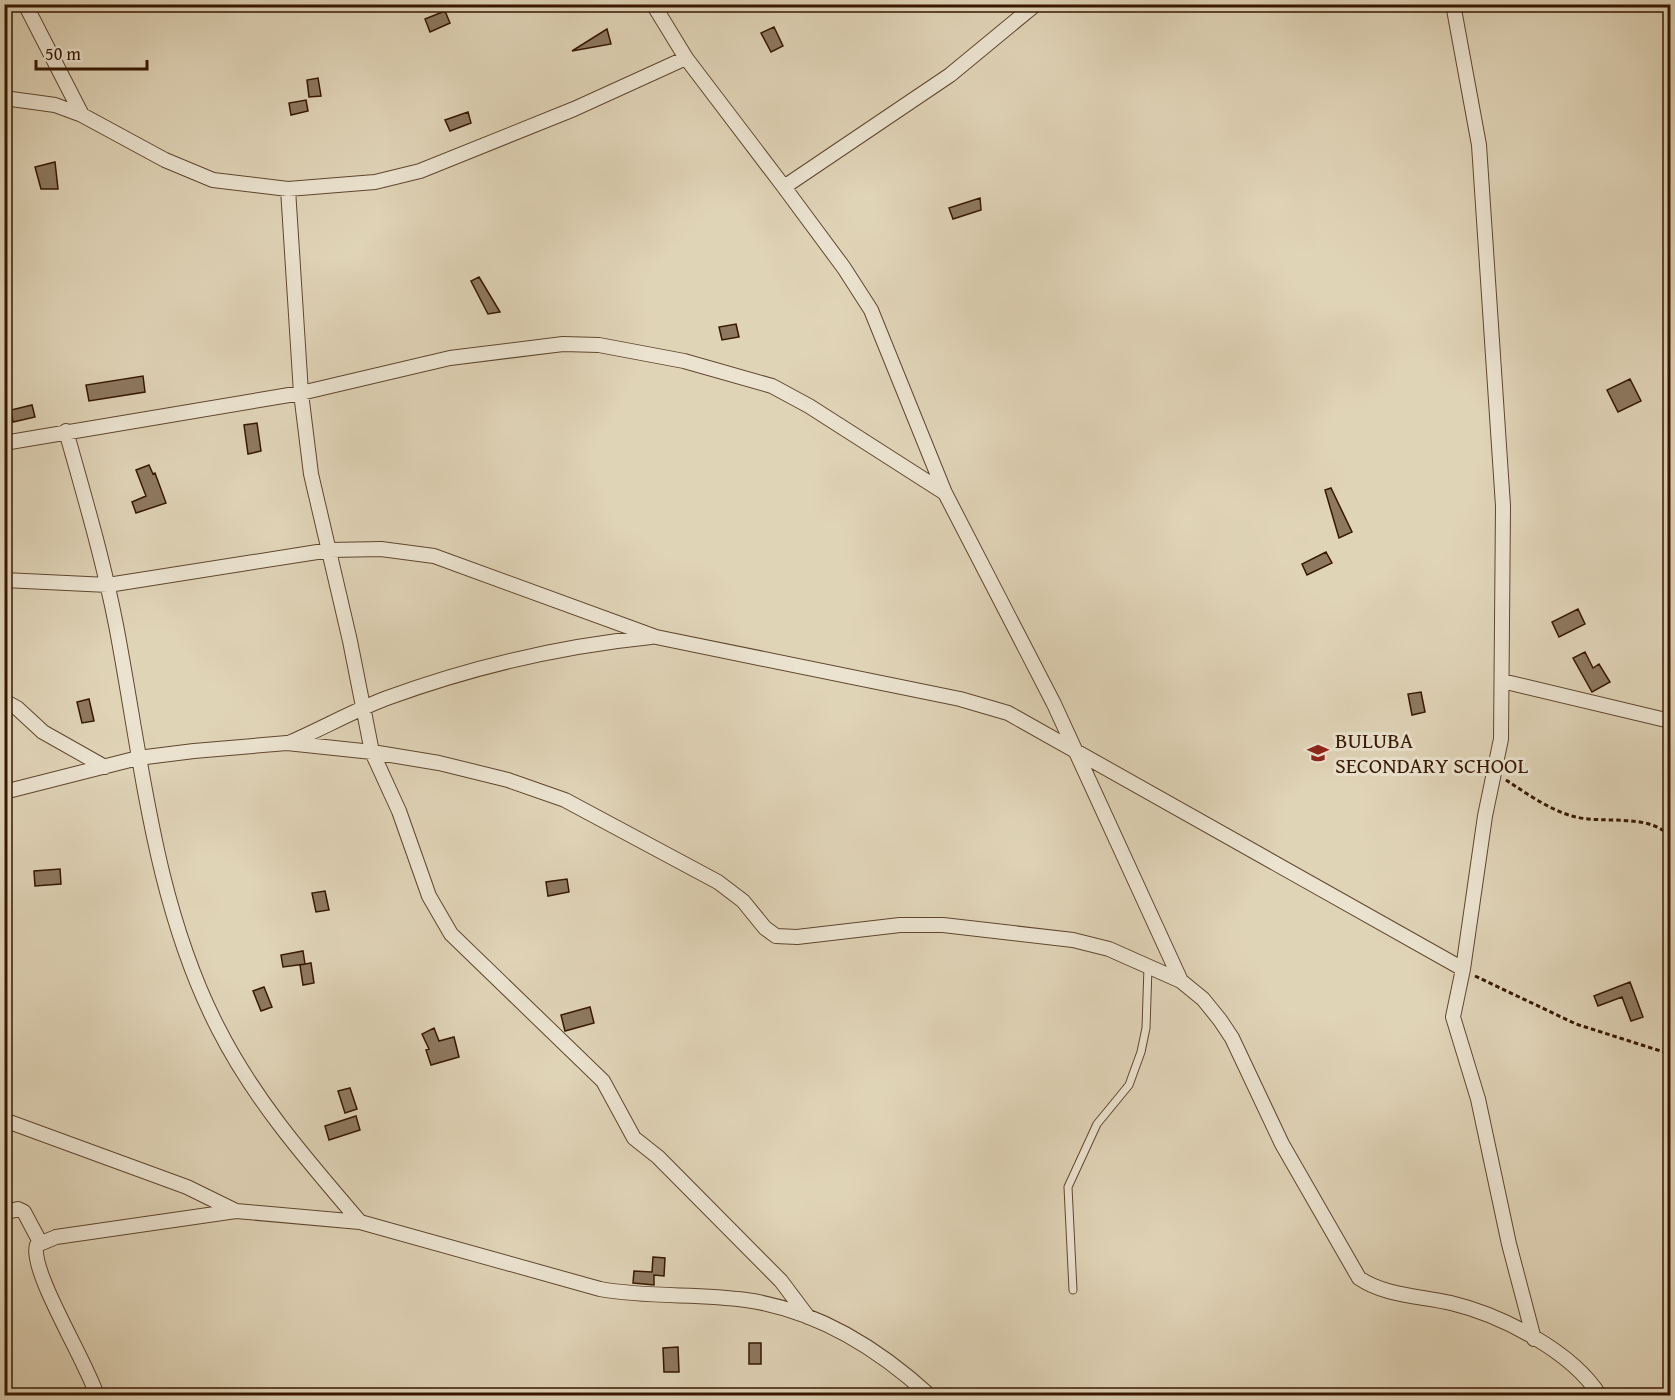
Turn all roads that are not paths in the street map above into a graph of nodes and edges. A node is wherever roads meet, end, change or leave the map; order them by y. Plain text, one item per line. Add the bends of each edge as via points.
1 (25, 4) edge
2 (653, 4) edge
3 (1036, 4) edge
4 (1453, 4) edge
5 (686, 58) junction
6 (4, 99) edge
7 (82, 115) junction
8 (784, 187) junction
9 (288, 189) junction
10 (301, 393) junction
11 (66, 431) junction
12 (4, 443) edge
13 (945, 493) junction
14 (330, 550) junction
15 (4, 580) edge
16 (108, 585) junction
17 (656, 637) junction
18 (1502, 681) junction
19 (4, 701) edge
20 (364, 710) junction
21 (1671, 721) edge
22 (288, 743) junction
23 (372, 752) junction
24 (1078, 754) junction
25 (138, 759) junction
26 (105, 767) junction
27 (4, 792) edge
28 (1148, 967) junction
29 (1463, 969) junction
30 (1181, 981) junction
31 (4, 1120) edge
32 (236, 1211) junction
33 (4, 1213) edge
34 (360, 1222) junction
35 (40, 1242) junction
36 (1073, 1290) dead end
37 (808, 1317) junction
38 (1534, 1339) junction
39 (97, 1395) edge
40 (930, 1395) edge
41 (1600, 1395) edge

1 - 7 street
2 - 5 street
3 - 8 street via 950,75
4 - 18 street via 1479,145 1503,506
5 - 8 street
5 - 9 street via 574,109 420,171 375,182
6 - 7 street via 54,105
7 - 9 street via 165,160 213,180
8 - 13 street via 871,310
9 - 10 street
10 - 11 street
10 - 13 street via 487,352 563,344 631,350 772,386
10 - 14 street via 311,474
11 - 12 street
11 - 16 street
13 - 24 street
14 - 16 street
14 - 17 street via 381,549 434,556
14 - 20 street
15 - 16 street
16 - 25 street
17 - 20 street via 585,645 518,659 386,699
17 - 24 street via 996,708
18 - 21 street
18 - 29 street via 1501,739 1469,914
19 - 26 street via 49,735
20 - 22 street
20 - 23 street
22 - 23 street
22 - 25 street
23 - 28 street via 508,780 565,800 718,882 743,901 776,936 943,925 1073,940 1109,949
23 - 37 street via 399,811 429,896 451,934 591,1068 606,1086 634,1138 658,1157 781,1281
24 - 29 street
24 - 30 street
25 - 26 street
25 - 34 street via 171,910 216,1026 259,1100
26 - 27 street
28 - 30 street
28 - 36 lane via 1146,1028 1141,1052 1129,1085 1097,1124 1068,1187
29 - 38 street via 1453,1024 1478,1100
30 - 38 street via 1203,999 1232,1038 1282,1144 1359,1278 1378,1288 1493,1317
31 - 32 street via 187,1187
32 - 34 street
32 - 35 street via 106,1228
33 - 35 street via 18,1209 24,1212
34 - 37 street via 600,1289 634,1295 745,1300
35 - 39 street via 35,1256
37 - 40 street via 873,1350
38 - 41 street via 1574,1366

